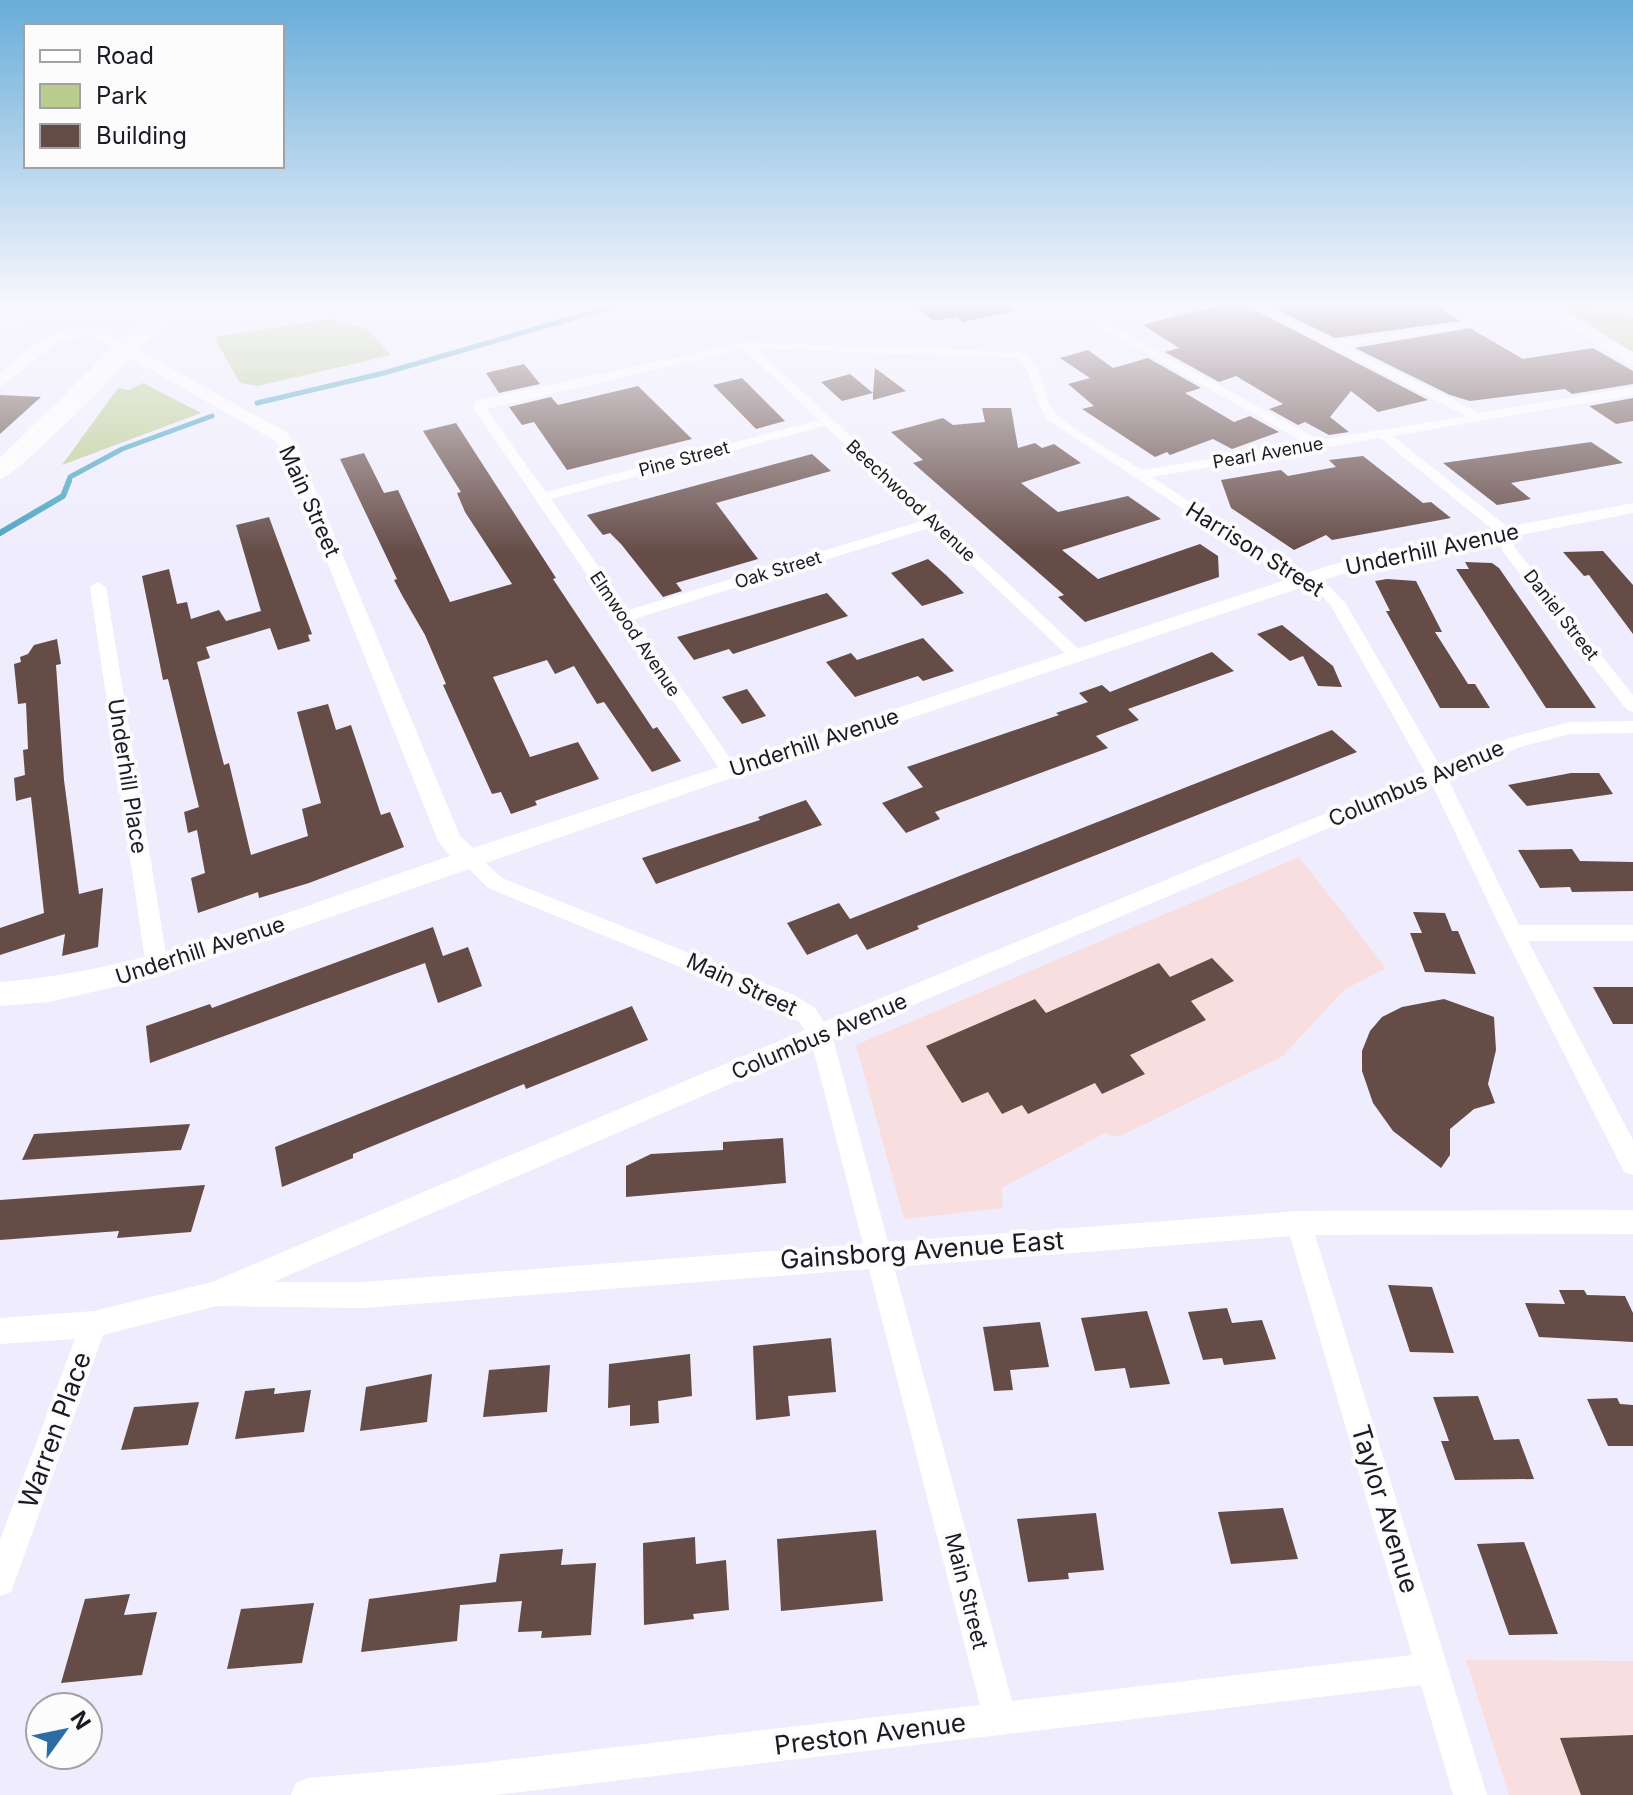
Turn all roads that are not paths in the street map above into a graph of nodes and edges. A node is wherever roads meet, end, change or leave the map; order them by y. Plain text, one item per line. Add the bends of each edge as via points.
1 (88, 386) edge
2 (193, 386) edge
3 (558, 386) edge
4 (788, 386) edge
5 (1038, 386) edge
6 (1212, 386) edge
7 (1416, 386) edge
8 (1633, 391) edge
9 (1476, 416) junction
10 (826, 422) junction
11 (1382, 433) junction
12 (1316, 444) junction
13 (0, 471) edge
14 (1139, 475) junction
15 (542, 497) junction
16 (1633, 508) edge
17 (934, 522) junction
18 (1505, 532) junction
19 (1305, 580) junction
20 (98, 587) dead end
21 (623, 617) junction
22 (1077, 655) junction
23 (1633, 706) edge
24 (1633, 727) edge
25 (729, 770) junction
26 (1437, 776) junction
27 (470, 860) junction
28 (1513, 933) junction
29 (1633, 933) edge
30 (157, 966) junction
31 (0, 994) edge
32 (821, 1036) junction
33 (1633, 1164) edge
34 (1633, 1222) edge
35 (1299, 1223) junction
36 (880, 1253) junction
37 (212, 1295) junction
38 (94, 1324) junction
39 (0, 1331) edge
40 (0, 1581) edge
41 (1433, 1668) junction
42 (1000, 1718) junction
43 (471, 1788) edge
44 (308, 1795) edge
45 (1470, 1795) edge

1 - 13 highway
2 - 27 street, Main Street via 280,436 291,450 450,841
3 - 15 street, Elmwood Avenue via 483,402 480,409
4 - 10 street, Beechwood Avenue
5 - 14 street, Harrison Street via 1047,412
6 - 12 street
7 - 9 street
8 - 9 street, Pearl Avenue
9 - 11 street, Pearl Avenue
10 - 15 street, Pine Street
10 - 17 street, Beechwood Avenue
11 - 12 street, Pearl Avenue
11 - 18 street, Daniel Street
12 - 14 street, Pearl Avenue
14 - 19 street, Harrison Street
15 - 21 street, Elmwood Avenue
16 - 18 street, Underhill Avenue
17 - 21 street, Oak Street
17 - 22 street, Beechwood Avenue
18 - 19 street, Underhill Avenue via 1385,556
18 - 23 street, Daniel Street via 1508,549
19 - 22 street, Underhill Avenue
19 - 26 street, Harrison Street via 1338,604
20 - 30 street, Underhill Place
21 - 25 street, Elmwood Avenue
22 - 25 street, Underhill Avenue
24 - 26 street, Columbus Avenue via 1548,731
25 - 27 street, Underhill Avenue
26 - 28 street, Harrison Street
26 - 32 street, Columbus Avenue via 1189,876
27 - 30 street, Underhill Avenue
27 - 32 street, Main Street via 495,883 786,1001 807,1015
28 - 29 street
28 - 33 street, Harrison Street
30 - 31 street, Underhill Avenue via 49,990
32 - 36 street, Main Street
32 - 37 street, Columbus Avenue
34 - 35 street, Gainsborg Avenue East
35 - 36 street, Gainsborg Avenue East
35 - 41 street, Taylor Avenue
36 - 37 street, Gainsborg Avenue East via 363,1295
36 - 42 street, Main Street
37 - 38 street, Columbus Avenue
38 - 39 street, Columbus Avenue
38 - 40 street, Warren Place
41 - 42 street, Preston Avenue
41 - 45 street, Taylor Avenue
42 - 43 street, Preston Avenue
43 - 44 street, Preston Avenue

